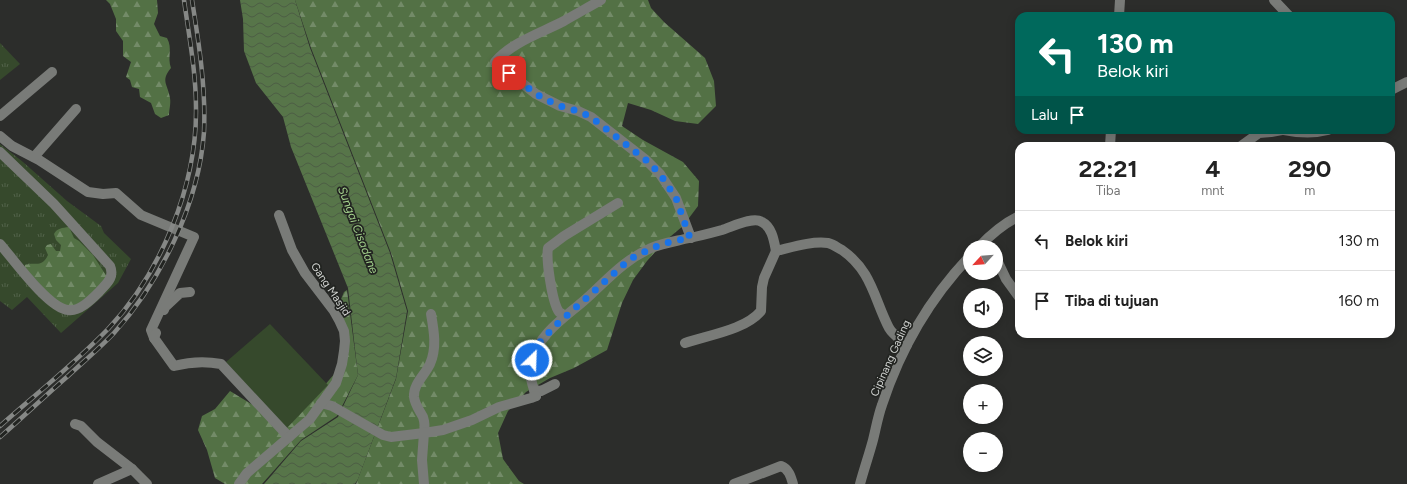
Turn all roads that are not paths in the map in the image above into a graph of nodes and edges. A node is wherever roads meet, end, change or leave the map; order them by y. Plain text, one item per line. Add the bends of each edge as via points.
1 (602, 0) edge
2 (1120, 0) edge
3 (1274, 0) edge
4 (1119, 12) edge
5 (1285, 12) edge
6 (52, 72) dead end
7 (1407, 82) edge
8 (1395, 88) edge
9 (76, 109) dead end
10 (0, 116) edge
11 (1255, 134) edge
12 (0, 136) edge
13 (1246, 142) edge
14 (1, 155) edge
15 (34, 158) junction
16 (618, 203) dead end
17 (279, 215) dead end
18 (1015, 218) edge
19 (690, 238) junction
20 (990, 240) edge
21 (0, 244) edge
22 (776, 251) junction
23 (963, 264) edge
24 (1003, 273) edge
25 (1015, 291) edge
26 (190, 292) dead end
27 (431, 314) dead end
28 (564, 316) junction
29 (154, 338) junction
30 (686, 342) dead end
31 (907, 345) junction
32 (555, 384) dead end
33 (536, 396) junction
34 (321, 403) junction
35 (75, 424) dead end
36 (424, 433) junction
37 (289, 437) junction
38 (132, 469) junction
39 (98, 484) edge
40 (147, 484) edge
41 (239, 484) edge
42 (424, 484) edge
43 (734, 484) edge
44 (793, 484) edge
45 (860, 484) edge

1 - 19 street via 517,44 495,62 536,94 591,117 646,160 660,174 676,198
2 - 4 street
3 - 5 street
6 - 10 street
7 - 8 street
9 - 15 street
11 - 13 street
12 - 15 street
14 - 21 street via 54,204 110,266 112,276 94,297 78,309 67,310 43,294
15 - 29 street via 88,192 116,193 141,215 194,237 151,330
16 - 28 street via 548,248 548,268 554,299
17 - 34 street, Gang Masjid via 292,250 305,273 334,311 344,331 342,364 336,383
18 - 20 street
19 - 22 street via 755,220 768,226
19 - 28 street via 652,248 630,259
22 - 30 street via 764,278 761,311 756,317 732,328
22 - 31 street via 803,244 829,244 846,253 863,271 873,288 890,329
23 - 31 street, Cipinang Gading via 921,318
24 - 25 street
26 - 29 street via 180,293 165,307
27 - 36 street via 433,356 415,386 414,397 425,424
28 - 33 street via 540,342 532,360 529,374
29 - 37 street via 174,366 210,362 220,364
31 - 45 street, Cipinang Gading via 882,405
32 - 33 street via 541,391 534,390
33 - 36 street via 499,407 443,430
34 - 36 street via 332,406 383,435 391,437
34 - 37 street, Gang Masjid via 310,419
35 - 38 street via 81,426
36 - 42 street
37 - 41 street, Gang Masjid via 247,473
38 - 39 street
38 - 40 street
43 - 44 street via 781,466 791,476

